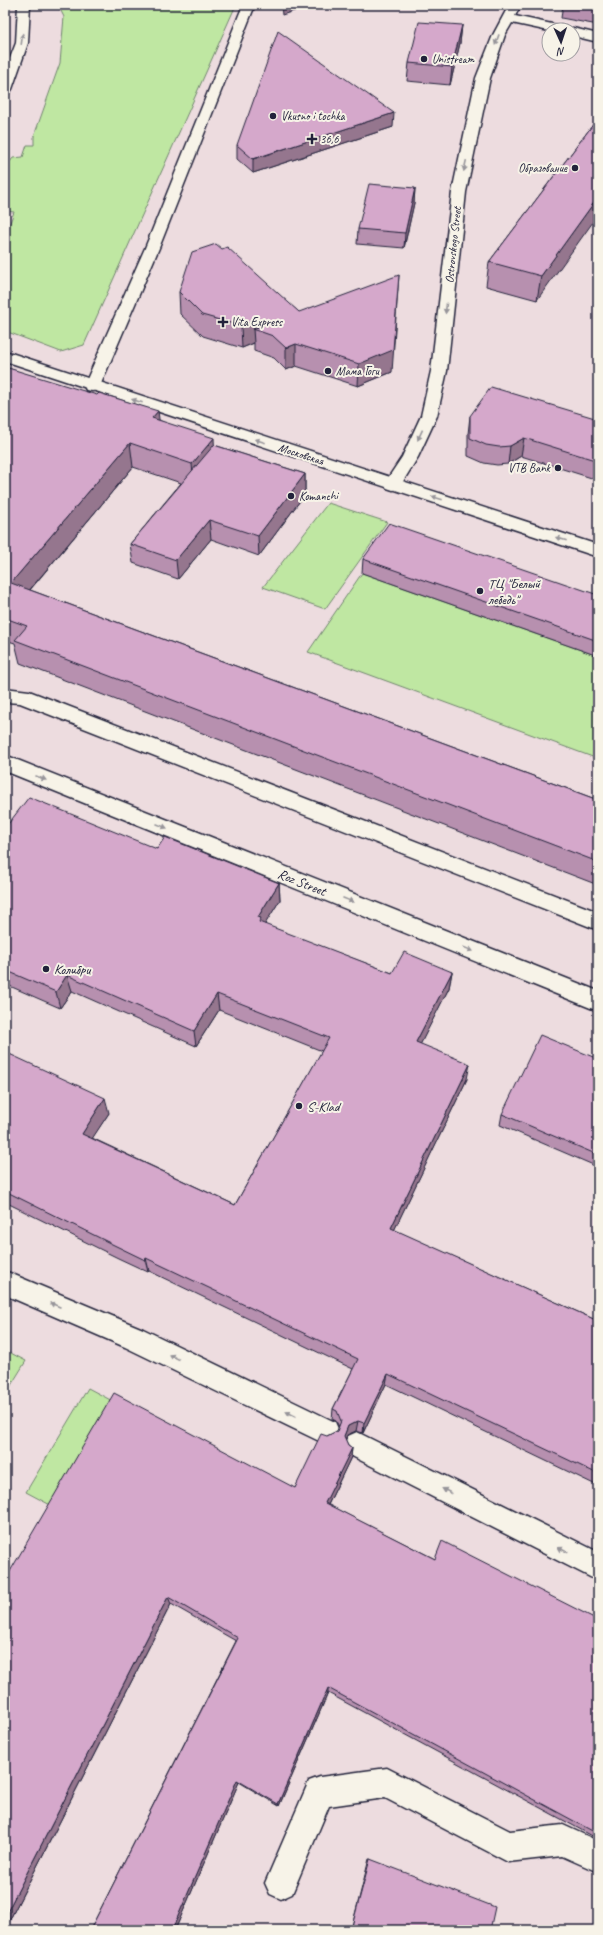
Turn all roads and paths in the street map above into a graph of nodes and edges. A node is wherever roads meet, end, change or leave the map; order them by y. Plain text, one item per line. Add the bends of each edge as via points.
1 (24, 5) edge
2 (249, 5) edge
3 (515, 5) edge
4 (507, 18) junction
5 (541, 25) edge
6 (581, 34) edge
7 (598, 38) edge
8 (5, 89) edge
9 (5, 356) edge
10 (92, 386) junction
11 (393, 484) junction
12 (598, 551) edge
13 (5, 695) edge
14 (5, 763) edge
15 (598, 921) edge
16 (598, 1001) edge
17 (8, 1289) edge
18 (326, 1431) dead end
19 (357, 1445) edge
20 (598, 1567) edge
21 (598, 1857) edge
22 (281, 1883) dead end

8 -> 1 street via 22,43
2 - 10 street via 152,248
3 - 4 street, Ostrovskogo Street
4 - 5 street
4 -> 11 street, Ostrovskogo Street via 484,78 459,192 439,371 429,416 410,457
6 - 7 street
9 - 10 street, Московская
11 -> 10 street, Московская
12 -> 11 street, Московская
13 - 15 street via 22,696
14 -> 16 street, Roz Street
18 -> 17 street via 134,1338
20 -> 19 street
21 - 22 street via 563,1840 508,1847 387,1783 320,1792

